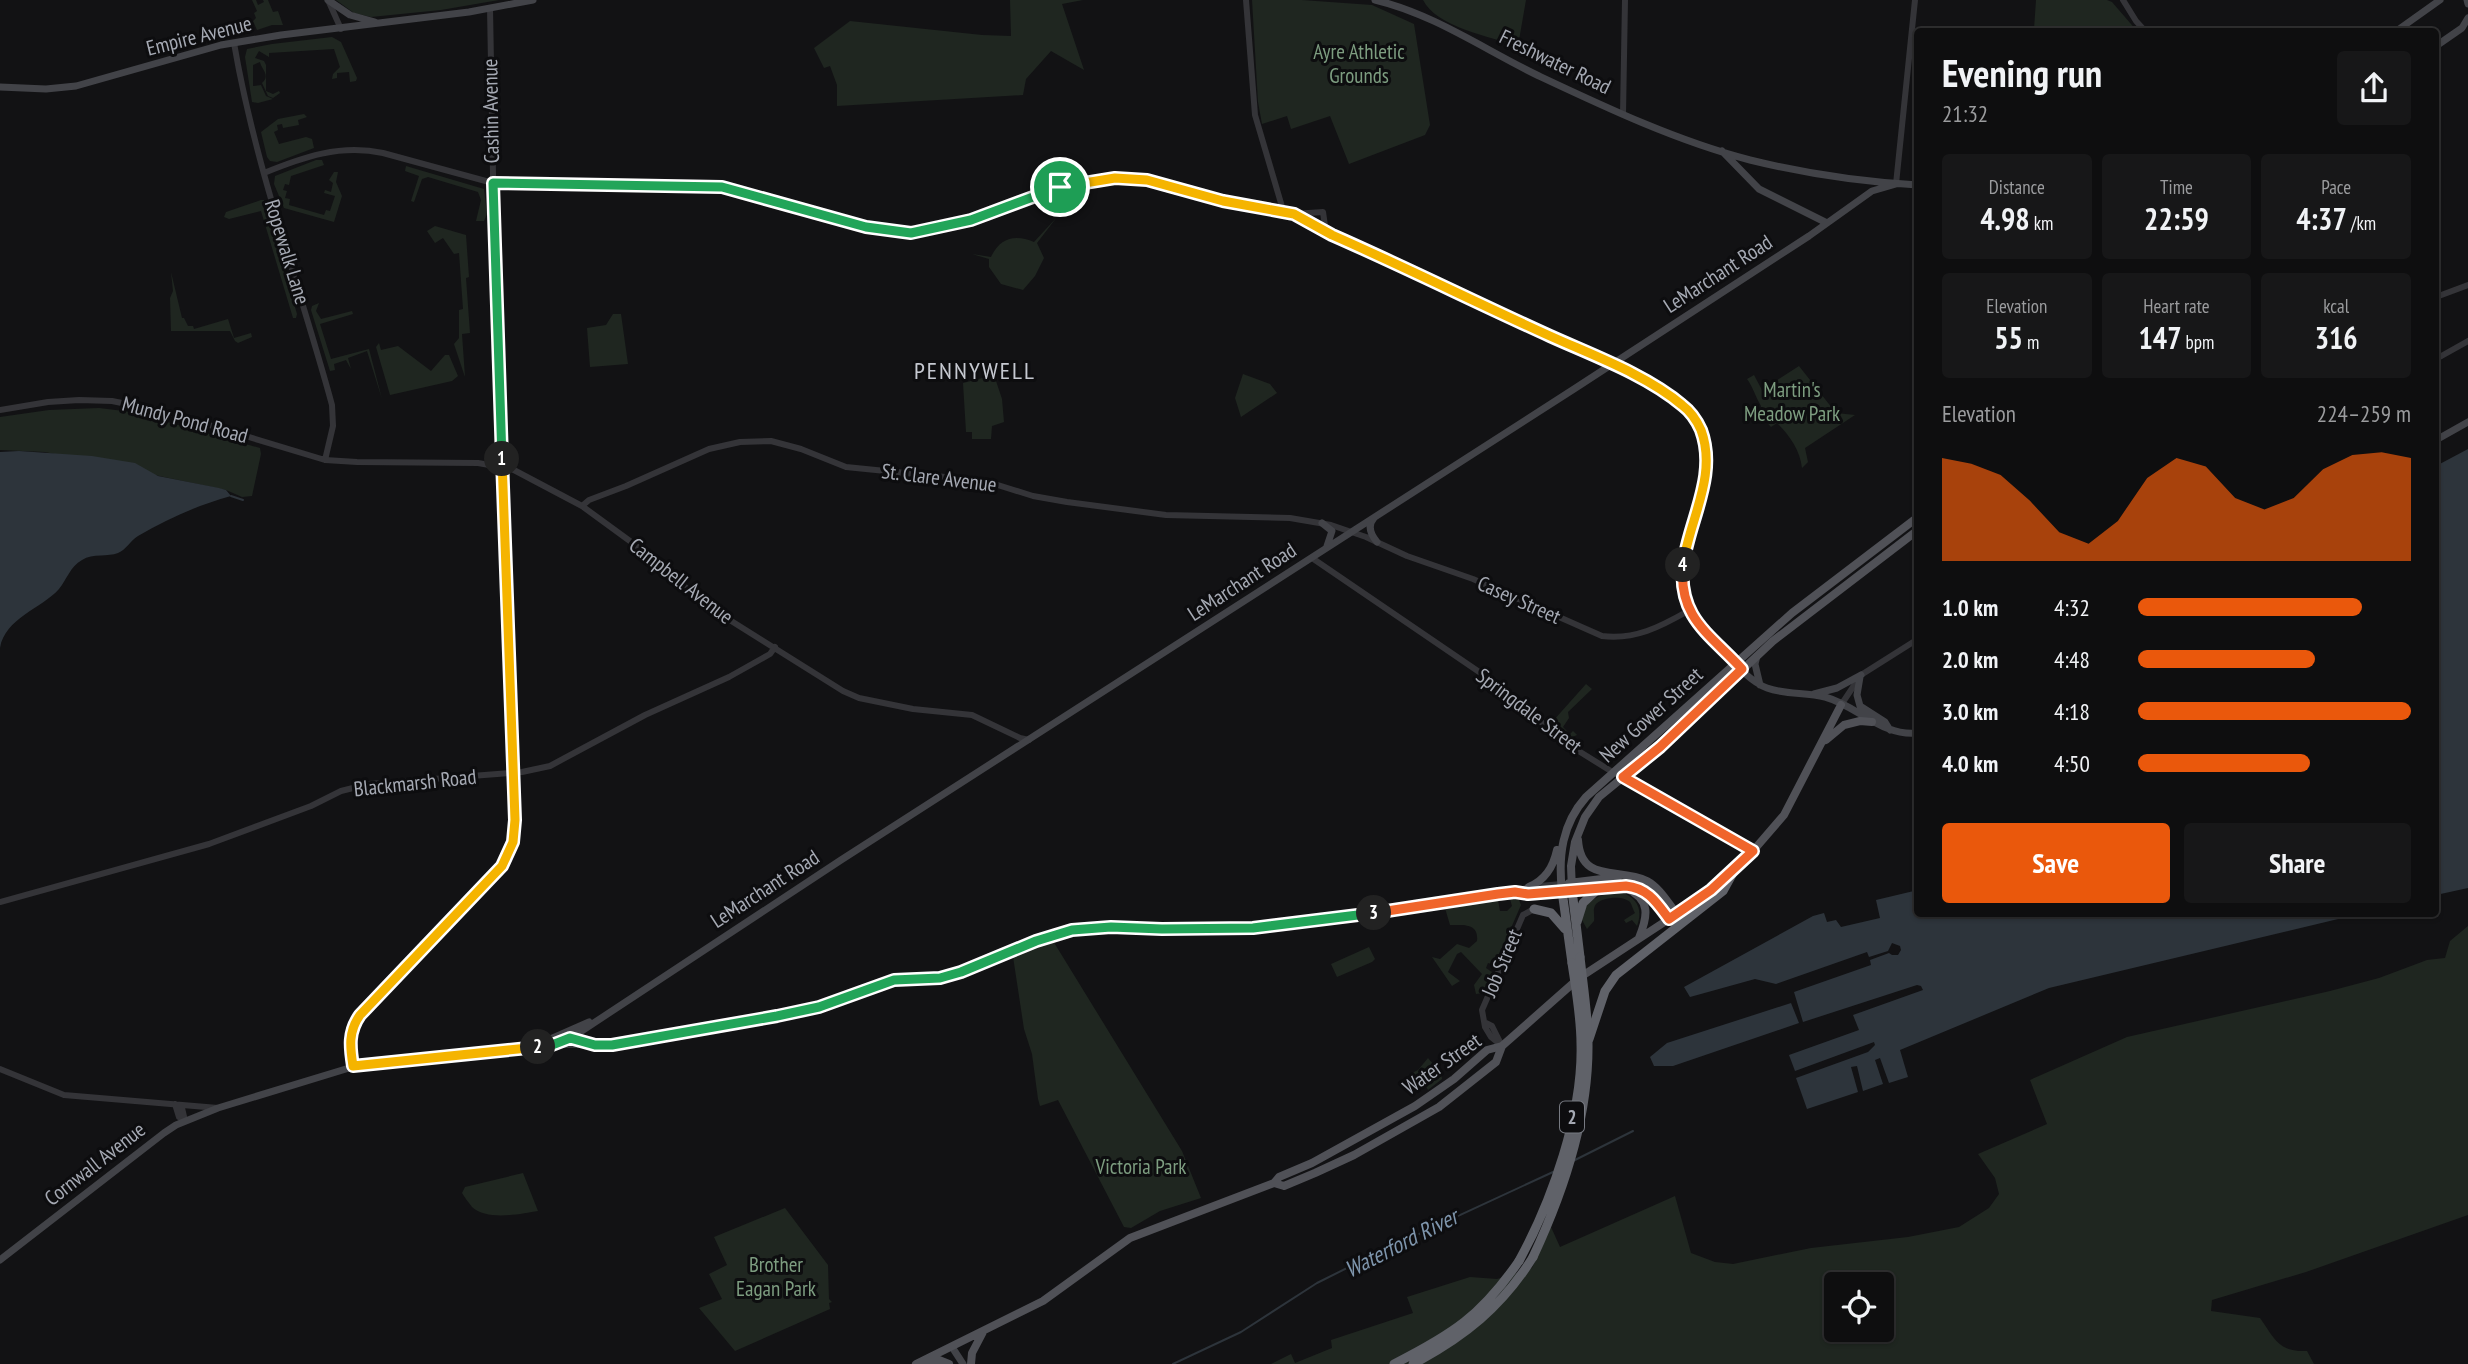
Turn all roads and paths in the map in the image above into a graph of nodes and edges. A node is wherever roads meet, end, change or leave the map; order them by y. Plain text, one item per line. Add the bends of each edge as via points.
1 (328, 0) edge
2 (533, 0) edge
3 (1246, 0) edge
4 (1375, 0) edge
5 (1625, 0) edge
6 (1915, 0) edge
7 (2123, 0) edge
8 (2440, 0) edge
9 (490, 8) junction
10 (2468, 18) edge
11 (379, 24) junction
12 (2465, 27) edge
13 (2142, 28) edge
14 (2401, 28) edge
15 (341, 29) junction
16 (234, 43) junction
17 (2439, 44) edge
18 (0, 87) edge
19 (1623, 114) junction
20 (1722, 151) junction
21 (264, 173) junction
22 (493, 183) junction
23 (1896, 184) junction
24 (1914, 185) edge
25 (1283, 211) junction
26 (1294, 214) junction
27 (1827, 223) junction
28 (1336, 237) junction
29 (2468, 285) edge
30 (2439, 296) edge
31 (2468, 341) edge
32 (2439, 357) edge
33 (1612, 363) junction
34 (0, 410) edge
35 (2468, 422) edge
36 (2439, 438) edge
37 (325, 460) junction
38 (503, 467) junction
39 (582, 506) junction
40 (1374, 518) junction
41 (1914, 520) edge
42 (1322, 523) junction
43 (1351, 532) junction
44 (1914, 533) edge
45 (1377, 542) junction
46 (1327, 547) junction
47 (1312, 558) junction
48 (1688, 611) junction
49 (1914, 641) edge
50 (775, 648) junction
51 (1758, 654) junction
52 (1739, 665) junction
53 (1861, 676) junction
54 (1761, 685) junction
55 (1813, 695) junction
56 (1841, 705) junction
57 (1872, 722) junction
58 (1890, 730) junction
59 (1914, 733) edge
60 (1029, 740) junction
61 (1824, 741) junction
62 (513, 773) junction
63 (1614, 773) junction
64 (1623, 777) junction
65 (1577, 834) junction
66 (1563, 838) junction
67 (1753, 851) junction
68 (1734, 871) junction
69 (1632, 877) junction
70 (1620, 886) junction
71 (1528, 887) junction
72 (1567, 887) junction
73 (1600, 887) junction
74 (1515, 892) junction
75 (0, 902) edge
76 (1534, 909) joint
77 (1673, 917) junction
78 (1577, 931) junction
79 (1568, 937) junction
80 (1639, 938) junction
81 (608, 1013) junction
82 (583, 1030) junction
83 (561, 1035) junction
84 (570, 1038) junction
85 (586, 1043) junction
86 (1588, 1044) junction
87 (552, 1045) junction
88 (595, 1045) junction
89 (1502, 1046) junction
90 (528, 1048) junction
91 (353, 1066) junction
92 (0, 1069) edge
93 (175, 1104) junction
94 (218, 1108) junction
95 (185, 1121) junction
96 (1275, 1183) junction
97 (0, 1260) edge
98 (983, 1332) junction
99 (953, 1347) junction
100 (919, 1363) edge
101 (949, 1364) edge
102 (963, 1364) edge
103 (971, 1364) edge
104 (1394, 1364) edge
105 (1413, 1364) edge

1 - 11 main road via 353,17
1 - 15 street
2 - 9 main road, Empire Avenue
3 - 25 street via 1255,115
4 - 19 main road, Freshwater Road via 1404,8
5 - 19 street
6 - 23 street
7 - 13 street
8 - 14 main road
9 - 11 main road, Empire Avenue
9 - 22 street, Cashin Avenue
10 - 12 main road
11 - 15 main road, Empire Avenue
12 - 17 main road
15 - 16 main road, Empire Avenue
16 - 18 main road, Empire Avenue via 76,86
16 - 21 street, Ropewalk Lane
19 - 20 main road, Freshwater Road
20 - 23 main road, Freshwater Road via 1772,165
20 - 27 main road, Freshwater Road via 1759,189
21 - 22 street via 312,155 354,150 383,153
21 - 37 street, Ropewalk Lane via 332,405 334,426
22 - 25 street via 722,187 904,233 966,222 1070,184 1115,178 1147,180 1223,201
22 - 38 street, Cashin Avenue
23 - 24 main road, Freshwater Road
23 - 27 main road, LeMarchant Road via 1872,191
25 - 26 street
26 - 28 street
26 - 28 street via 1323,212 1325,226
27 - 33 main road, LeMarchant Road
28 - 33 street
29 - 30 street
31 - 32 street
33 - 40 main road, LeMarchant Road
33 - 48 main road via 1683,405 1701,430 1707,462 1705,483 1682,568
34 - 37 street, Mundy Pond Road via 79,400 128,404
35 - 36 main road
37 - 38 street, Campbell Avenue
38 - 39 street, Campbell Avenue
38 - 62 street, Cashin Avenue
39 - 42 street, St. Clare Avenue via 698,453 762,440 846,467 985,481 1067,502 1166,515
39 - 50 street, Campbell Avenue via 709,607
40 - 43 main road, LeMarchant Road
40 - 45 main road via 1370,528
41 - 52 main road, New Gower Street via 1806,601
42 - 43 street, St. Clare Avenue
42 - 46 main road via 1332,531
43 - 45 street, Casey Street
43 - 46 main road, LeMarchant Road
44 - 51 main road, New Gower Street
45 - 48 street, Casey Street via 1602,636 1640,635
46 - 47 main road, LeMarchant Road
47 - 60 main road, LeMarchant Road
47 - 63 street, Springdale Street via 1488,678 1563,740
48 - 52 main road
49 - 53 street
50 - 60 street, Campbell Avenue via 859,698 972,715
50 - 62 street, Blackmarsh Road via 729,677 565,760
51 - 52 main road, New Gower Street
51 - 54 main road via 1755,664
52 - 54 main road
52 - 63 main road, New Gower Street
52 - 64 main road, New Gower Street via 1660,747
53 - 55 main road
53 - 56 street
53 - 58 main road via 1860,706
54 - 55 main road
55 - 56 main road
56 - 57 main road
56 - 61 main road
57 - 58 main road
57 - 61 main road via 1847,724
58 - 59 main road
60 - 81 main road, LeMarchant Road
61 - 67 main road via 1784,815
62 - 75 street, Blackmarsh Road via 369,783 209,844
62 - 91 street, Cashin Avenue via 514,835 506,860 360,1015 351,1037
63 - 64 street, Springdale Street
63 - 66 main road, New Gower Street via 1582,802
64 - 65 main road, New Gower Street via 1593,805
64 - 67 street, Springdale Street
65 - 69 main road via 1580,855 1590,867
65 - 72 main road, New Gower Street
66 - 71 main road via 1547,874
66 - 72 main road, New Gower Street via 1559,867
67 - 68 main road
68 - 77 main road
68 - 86 highway via 1723,891 1616,975 1600,1004
69 - 72 main road
69 - 77 main road via 1652,884
70 - 73 main road
70 - 77 main road via 1634,886 1650,895
70 - 80 main road via 1644,903
71 - 72 street
71 - 74 street
72 - 73 main road
72 - 74 street
72 - 78 highway, 2
72 - 79 highway, 2
73 - 78 highway via 1583,903
74 - 88 street via 1253,928 1072,930 940,978 894,980 819,1007
76 - 79 highway via 1555,916
76 - 89 street, Job Street via 1523,915 1483,1007 1486,1023
77 - 80 main road
78 - 86 highway, 2, bridge
79 - 104 highway, 2, bridge via 1581,1047 1568,1138 1547,1205 1519,1261 1500,1287 1456,1330
80 - 89 main road via 1579,978
81 - 82 main road, LeMarchant Road
81 - 83 main road, LeMarchant Road
82 - 84 main road, LeMarchant Road
82 - 85 street
83 - 84 street
83 - 90 main road, LeMarchant Road
84 - 85 street
84 - 87 main road, LeMarchant Road
85 - 88 street
86 - 105 highway, 2, bridge via 1579,1122 1551,1216 1533,1257 1478,1323
87 - 88 street
87 - 90 main road, LeMarchant Road
89 - 96 main road, Water Street via 1487,1050 1415,1106
89 - 96 main road, Water Street via 1496,1062 1439,1107 1325,1168 1284,1185
90 - 91 main road, Cornwall Avenue
91 - 94 main road, Cornwall Avenue
92 - 93 street via 64,1095
93 - 94 street
93 - 95 street
94 - 95 main road, Cornwall Avenue
95 - 97 main road, Cornwall Avenue
96 - 98 main road via 1130,1238 1043,1301
98 - 99 main road
98 - 103 main road
99 - 100 main road
99 - 102 main road
100 - 101 main road via 939,1360

